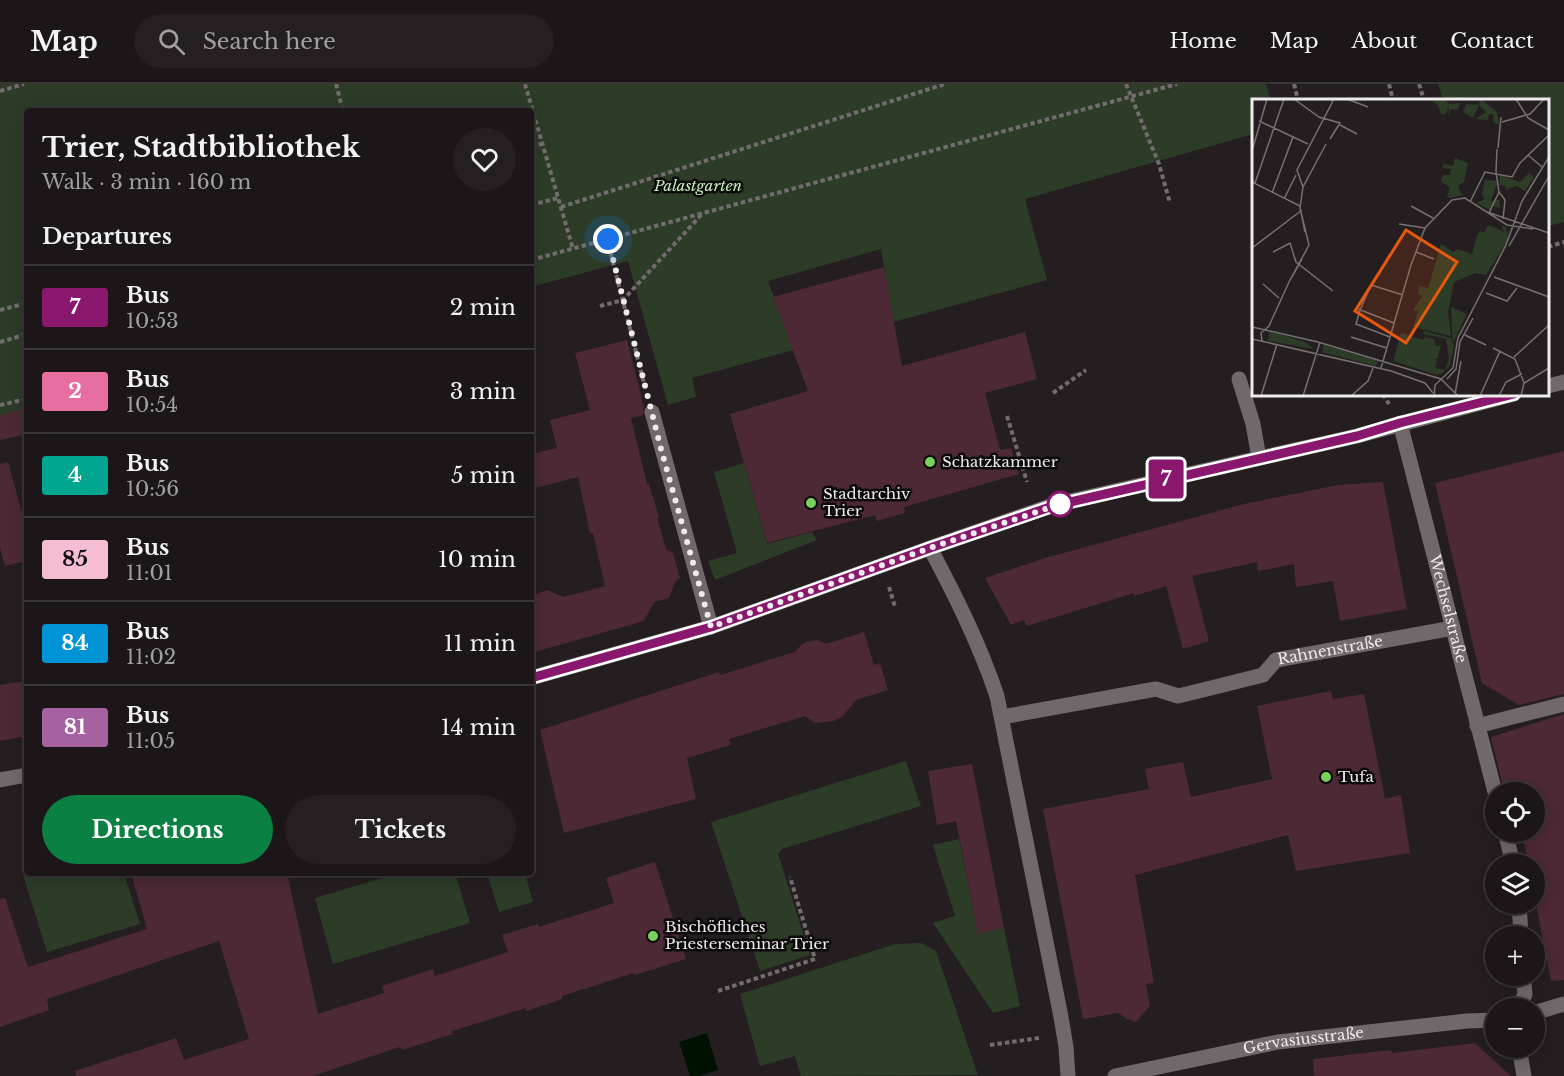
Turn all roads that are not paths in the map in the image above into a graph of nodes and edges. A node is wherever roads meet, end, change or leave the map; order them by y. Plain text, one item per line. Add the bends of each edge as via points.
1 (1239, 379) dead end
2 (1564, 382) edge
3 (1549, 386) edge
4 (1506, 396) edge
5 (652, 412) road end
6 (1400, 423) junction
7 (1259, 458) junction
8 (930, 548) junction
9 (711, 627) junction
10 (1453, 628) junction
11 (534, 677) edge
12 (1564, 704) edge
13 (1002, 717) junction
14 (1478, 726) junction
15 (24, 776) edge
16 (0, 780) edge
17 (1492, 782) edge
18 (1564, 1005) edge
19 (1545, 1010) edge
20 (1485, 1020) edge
21 (1521, 1058) edge
22 (1068, 1076) edge
23 (1115, 1076) edge
24 (1524, 1076) edge

1 - 7 street
2 - 3 street
4 - 6 street
5 - 9 street
6 - 7 street
6 - 10 street, Wechselstraße
7 - 8 street via 1080,498
8 - 9 street
8 - 13 street via 982,652
9 - 11 street
10 - 13 street, Rahnenstraße via 1276,660 1263,675 1178,696 1156,689
10 - 14 street, Wechselstraße
12 - 14 street
13 - 22 street via 1064,1033
14 - 17 street, Wechselstraße
15 - 16 street
18 - 19 street
20 - 23 street, Gervasiusstraße via 1289,1041
21 - 24 street

